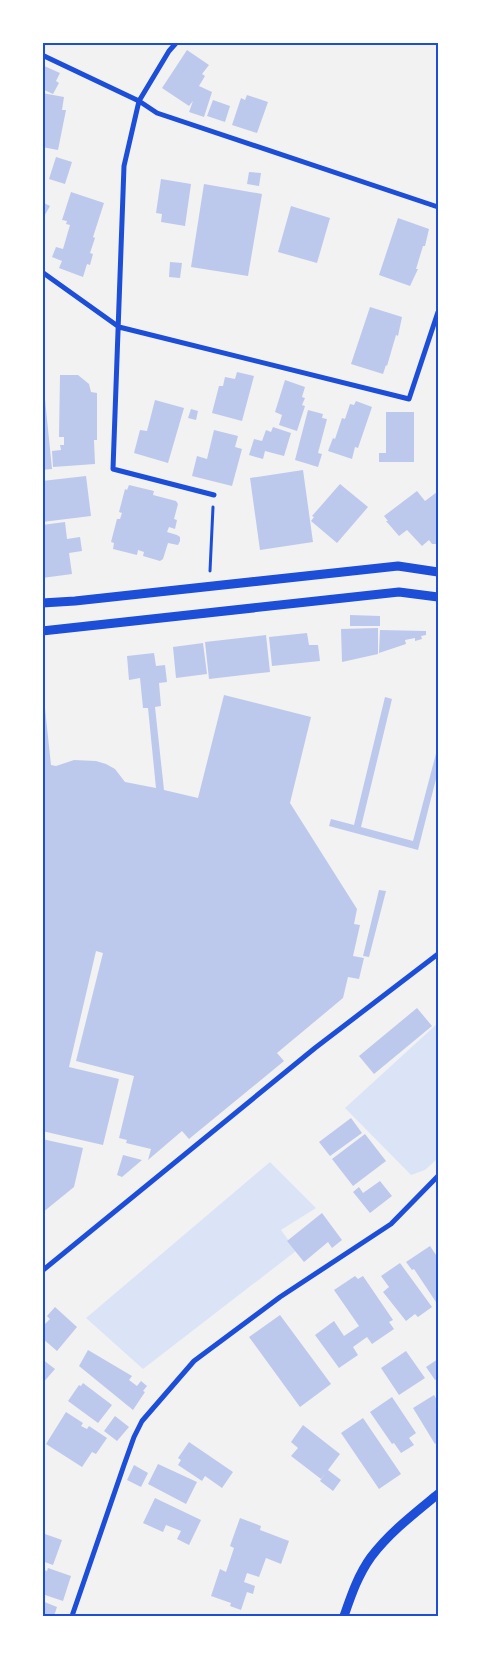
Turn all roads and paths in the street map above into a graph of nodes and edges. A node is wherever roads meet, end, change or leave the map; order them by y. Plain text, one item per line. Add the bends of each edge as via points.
1 (177, 42) edge
2 (42, 56) edge
3 (139, 102) junction
4 (438, 207) edge
5 (42, 272) edge
6 (438, 312) edge
7 (119, 328) junction
8 (214, 495) joint
9 (438, 572) edge
10 (209, 587) junction
11 (438, 597) edge
12 (42, 603) edge
13 (42, 631) edge
14 (438, 954) edge
15 (438, 1176) edge
16 (42, 1271) edge
17 (438, 1494) edge
18 (72, 1616) edge
19 (344, 1616) edge

1 - 3 street
2 - 3 street
3 - 4 street via 157,113
3 - 7 street via 124,166
5 - 7 street
6 - 7 street via 409,400
7 - 8 street via 113,469
8 - 10 path
9 - 10 street via 398,566
10 - 12 street
11 - 13 street via 399,592
14 - 16 street via 315,1048
15 - 18 street via 391,1224 280,1297 194,1361 142,1421
17 - 19 street via 403,1523 371,1558 353,1590

